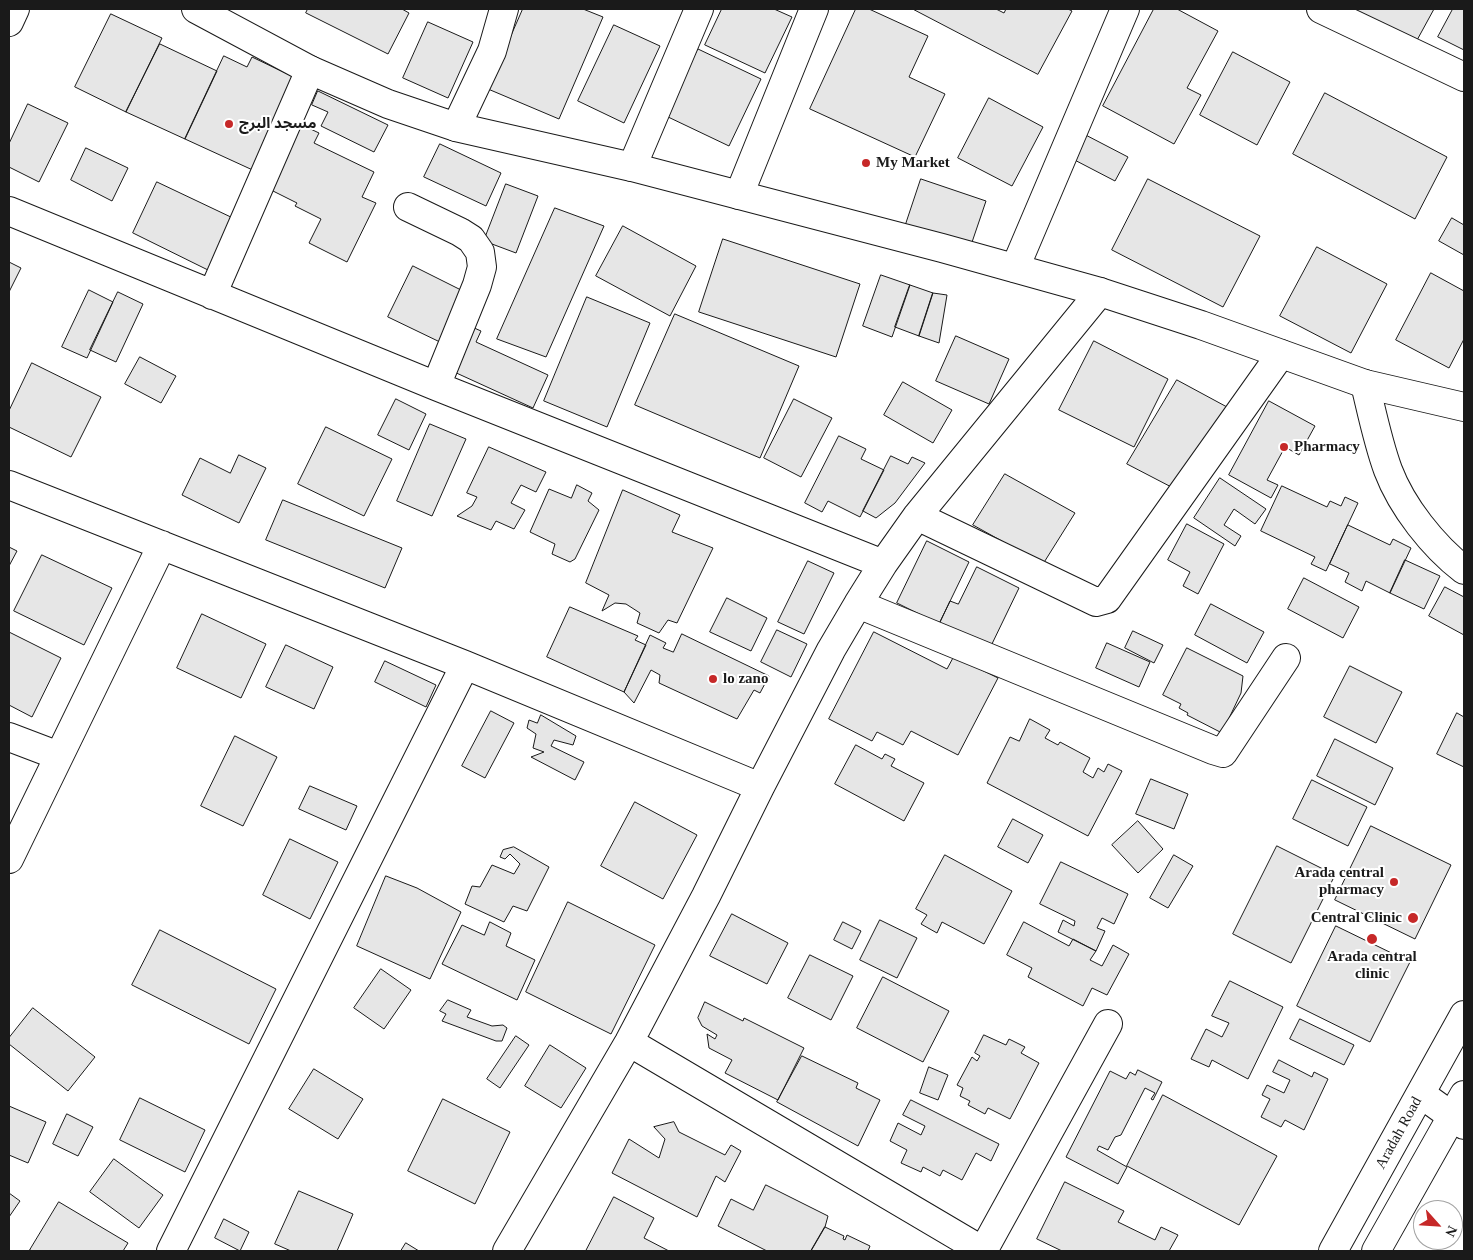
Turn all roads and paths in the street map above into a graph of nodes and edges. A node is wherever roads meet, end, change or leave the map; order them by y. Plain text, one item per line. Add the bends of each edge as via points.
1 (15, 9) edge
2 (196, 9) edge
3 (504, 9) edge
4 (700, 9) edge
5 (814, 9) edge
6 (1125, 9) edge
7 (1321, 9) edge
8 (9, 22) edge
9 (310, 70) junction
10 (1464, 77) edge
11 (456, 127) junction
12 (632, 167) junction
13 (739, 195) junction
14 (408, 207) dead end
15 (9, 211) edge
16 (1014, 268) junction
17 (1100, 292) junction
18 (212, 295) junction
19 (1281, 354) junction
20 (1365, 384) junction
21 (436, 386) junction
22 (1464, 407) edge
23 (9, 485) edge
24 (917, 516) junction
25 (162, 545) junction
26 (883, 564) junction
27 (1464, 570) edge
28 (858, 604) junction
29 (1286, 658) dead end
30 (465, 665) junction
31 (9, 737) edge
32 (59, 756) junction
33 (760, 787) junction
34 (9, 859) edge
35 (1464, 1015) edge
36 (1108, 1024) dead end
37 (629, 1042) junction
38 (1421, 1094) junction
39 (1460, 1112) edge
40 (171, 1251) edge
41 (507, 1251) edge
42 (983, 1251) edge
43 (1333, 1251) edge
44 (1376, 1251) edge

1 - 8 street
2 - 9 street
3 - 11 street via 492,51
4 - 12 street
5 - 13 street
6 - 16 street
7 - 10 street
9 - 11 street via 388,104
9 - 18 street
11 - 12 street
12 - 13 street
13 - 16 street
14 - 21 street via 460,232 471,239 480,252 482,267 477,285
15 - 18 street
16 - 17 street
17 - 19 street
17 - 24 street
18 - 21 street
19 - 20 street
19 - 24 street via 1107,599 1096,602
20 - 22 street
20 - 27 street via 1388,470 1398,494 1430,539
21 - 26 street
23 - 25 street
24 - 26 street
25 - 30 street
25 - 32 street
26 - 28 street
28 - 29 street via 1223,753
28 - 33 street
30 - 33 street
30 - 40 street
31 - 32 street
32 - 34 street
33 - 37 street
35 - 38 street, Aradah Road
36 - 42 street
37 - 41 street
37 - 42 street
38 - 39 street
38 - 43 street, Aradah Road
39 - 44 street

